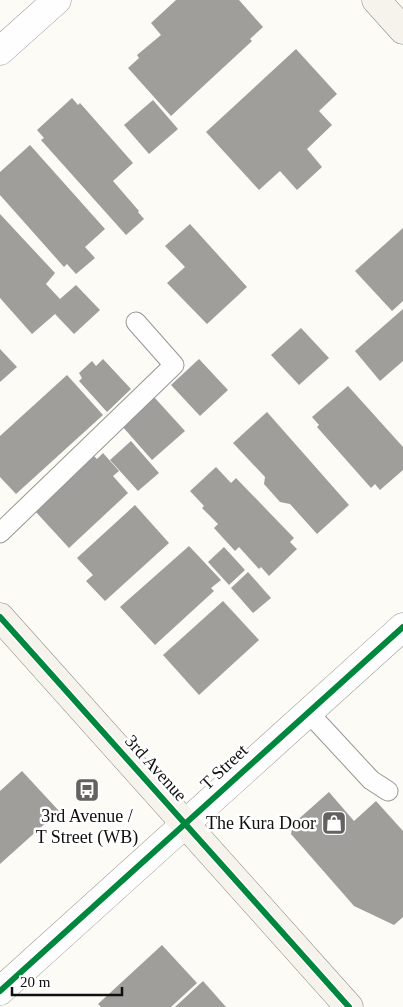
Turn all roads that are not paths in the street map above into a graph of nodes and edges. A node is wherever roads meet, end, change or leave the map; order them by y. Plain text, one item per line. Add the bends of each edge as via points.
1 (57, 0) edge
2 (376, 0) edge
3 (403, 30) edge
4 (0, 51) edge
5 (136, 322) dead end
6 (0, 533) edge
7 (0, 618) edge
8 (403, 627) edge
9 (308, 712) junction
10 (388, 791) dead end
11 (186, 824) junction
12 (0, 992) edge
13 (349, 1007) edge

1 - 4 street
2 - 3 street
5 - 6 lane via 174,366
7 - 11 street, 3rd Avenue
8 - 9 street, T Street
9 - 10 lane via 371,780
9 - 11 street, T Street
11 - 12 street, T Street
11 - 13 street, 3rd Avenue

